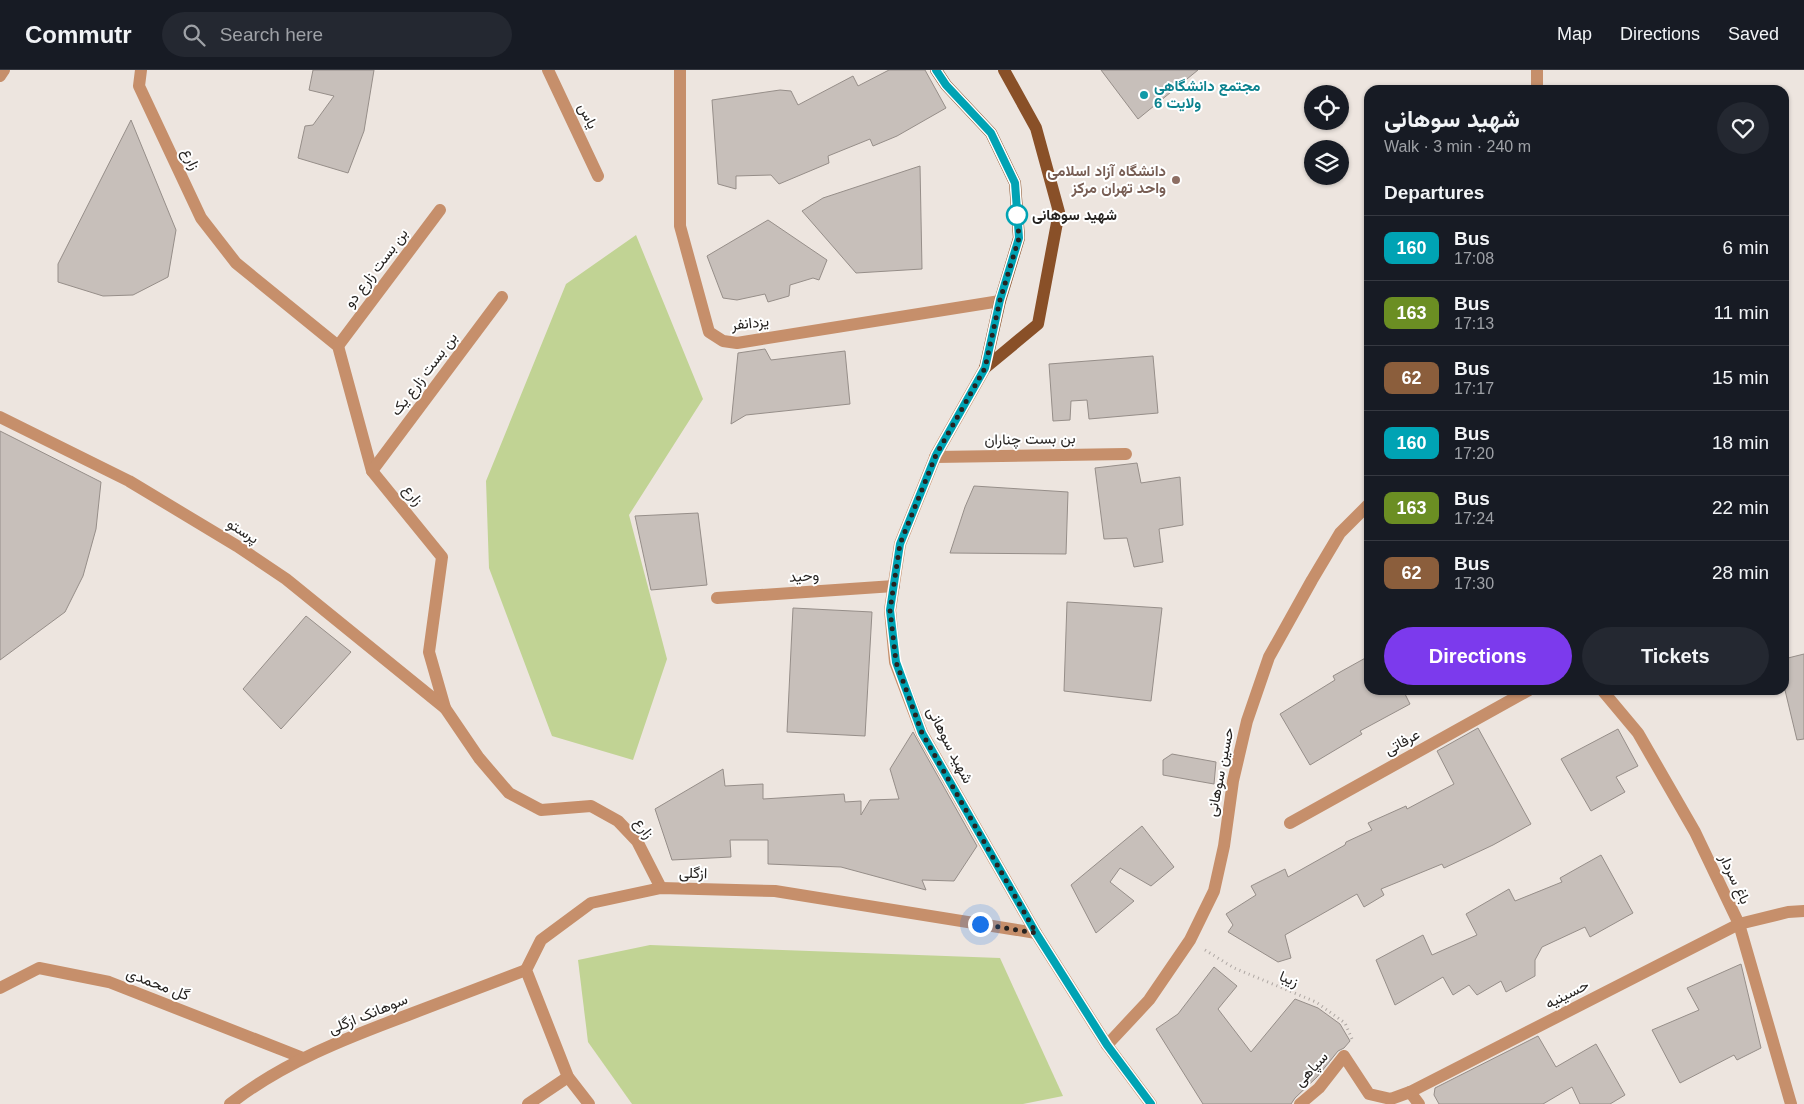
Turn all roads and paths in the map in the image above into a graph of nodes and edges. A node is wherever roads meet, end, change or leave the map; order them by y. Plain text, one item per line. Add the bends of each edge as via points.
1 (4, 70) edge
2 (141, 70) edge
3 (548, 70) edge
4 (680, 70) edge
5 (936, 70) edge
6 (1004, 70) edge
7 (1537, 70) edge
8 (0, 76) edge
9 (1537, 85) edge
10 (598, 176) dead end
11 (440, 210) dead end
12 (502, 297) dead end
13 (1000, 300) junction
14 (338, 346) junction
15 (985, 368) junction
16 (0, 417) edge
17 (1126, 454) dead end
18 (935, 457) junction
19 (372, 470) junction
20 (1364, 509) edge
21 (894, 586) junction
22 (717, 598) dead end
23 (1521, 695) edge
24 (1606, 695) edge
25 (445, 708) junction
26 (1290, 823) dead end
27 (661, 888) junction
28 (1804, 911) edge
29 (1739, 924) junction
30 (1036, 933) junction
31 (1190, 940) junction
32 (526, 970) junction
33 (0, 988) edge
34 (1107, 1045) junction
35 (1344, 1056) junction
36 (303, 1058) junction
37 (568, 1077) junction
38 (1410, 1092) junction
39 (230, 1104) edge
40 (528, 1104) edge
41 (589, 1104) edge
42 (1151, 1104) edge
43 (1300, 1104) edge
44 (1420, 1104) edge
45 (1791, 1104) edge

1 - 8 street
2 - 14 street, زارع via 139,86 201,218 236,263
3 - 10 street, یاس
4 - 13 street, یزدانفر via 680,226 709,332 723,342 737,343
5 - 13 main road, شهید سوهانی via 991,133 1015,183 1019,238
6 - 15 main road, شهید سوهانی via 1036,128 1058,212 1038,324
7 - 9 street
11 - 14 street, بن بست زارع دو
12 - 19 street, بن بست زارع یک
13 - 15 main road, شهید سوهانی
14 - 19 street, زارع
15 - 18 street, شهید سوهانی
16 - 25 street, پرستو via 128,481 237,546 286,579
17 - 18 street, بن بست چناران
18 - 21 street, شهید سوهانی via 900,544
19 - 25 street, زارع via 442,557 429,652
20 - 31 street, حسین سوهانی via 1340,533 1269,657 1246,721 1214,891
21 - 22 street, وحید
21 - 30 street, شهید سوهانی via 890,610 896,662 922,733
23 - 26 street, عرفاتی
24 - 29 street, باغ سردار via 1638,734 1695,832
25 - 27 street, زارع via 479,758 509,793 541,810 591,806 618,820 637,842
27 - 30 street, ازگلی via 774,891
27 - 32 street, ازگلی via 591,903 541,940
28 - 29 street, حسینیه
29 - 38 street, حسینیه
29 - 45 street, باغ سردار
30 - 34 street, شهید سوهانی
31 - 34 street, حسین سوهانی via 1149,1000
31 - 35 path, زیبا via 1234,968 1316,1002 1345,1023 1352,1041
32 - 36 street, سوهانک ازگلی
32 - 37 street
33 - 36 street, گل محمدی via 39,968 109,982
34 - 42 street, شهید سوهانی
35 - 38 street, حسینیه via 1369,1094 1392,1100
35 - 43 street, سپاهی via 1320,1088
36 - 39 street, سوهانک ازگلی
37 - 40 street
37 - 41 street
38 - 44 street

